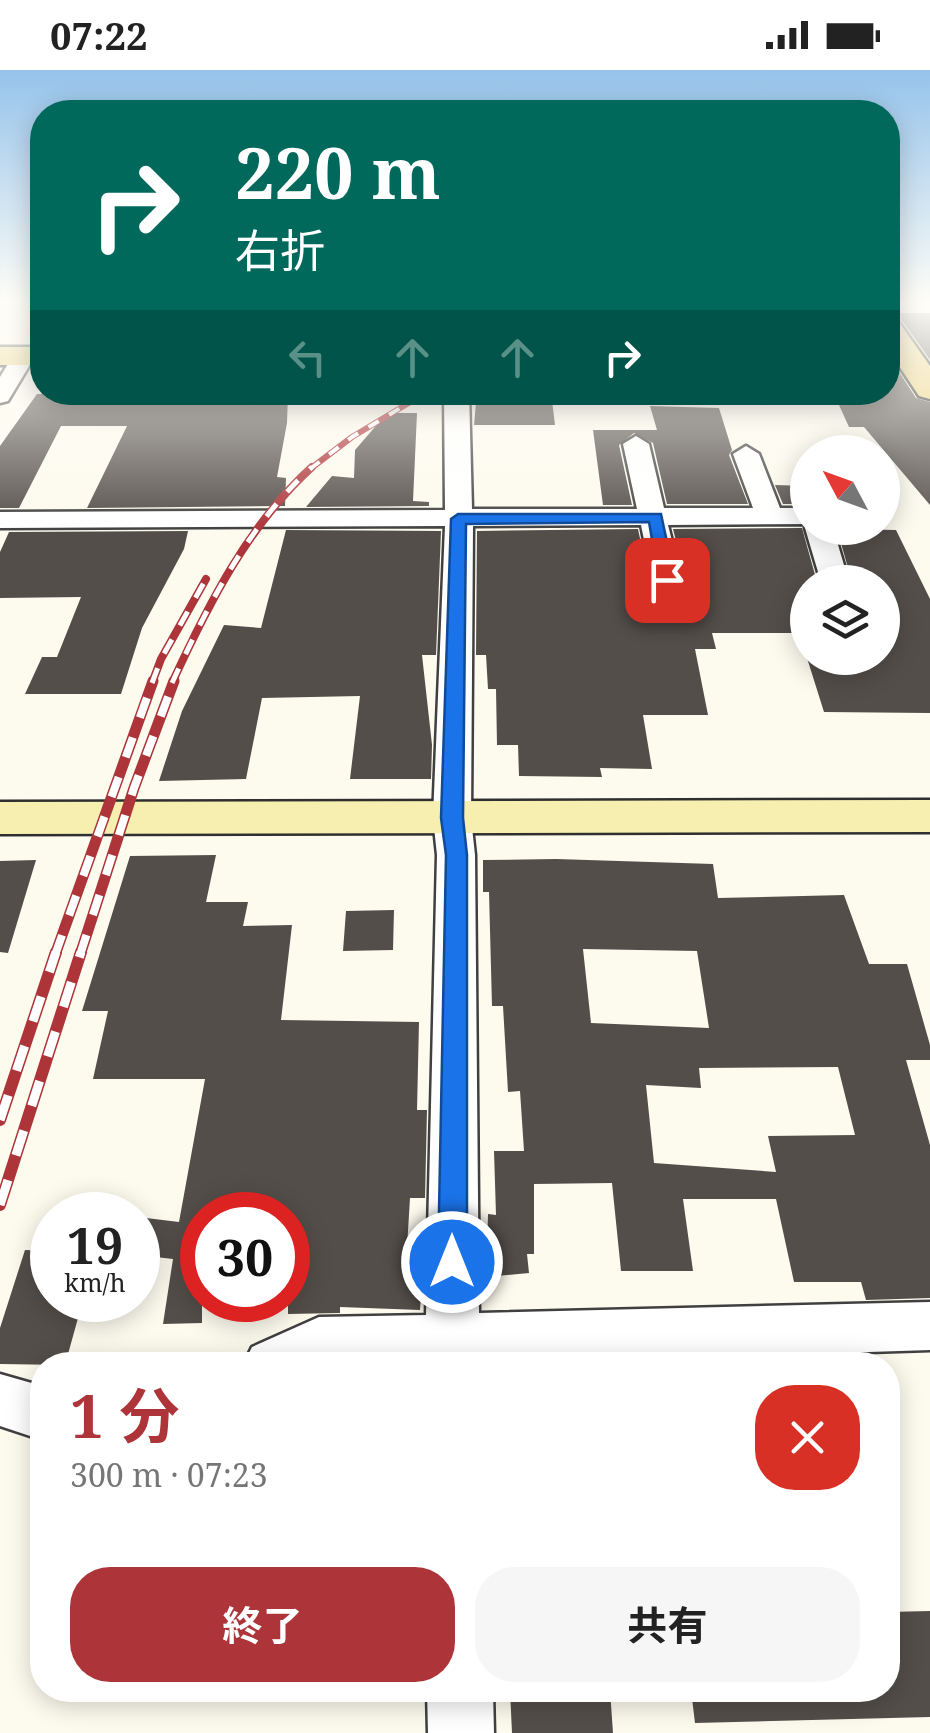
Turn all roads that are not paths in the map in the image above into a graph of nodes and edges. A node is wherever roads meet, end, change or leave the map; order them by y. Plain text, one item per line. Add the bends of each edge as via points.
1 (455, 405) edge
2 (636, 444) dead end
3 (746, 454) dead end
4 (770, 516) junction
5 (790, 516) edge
6 (656, 517) junction
7 (458, 519) junction
8 (1, 522) edge
9 (667, 580) dead end
10 (930, 816) edge
11 (0, 818) edge
12 (452, 818) junction
13 (930, 1326) edge
14 (452, 1350) edge
15 (298, 1352) edge
16 (0, 1400) edge
17 (30, 1409) edge
18 (460, 1702) edge
19 (461, 1733) edge

1 - 7 street
2 - 6 street
3 - 4 street
4 - 5 street
4 - 6 street
6 - 7 street
6 - 9 street
7 - 8 street
7 - 12 street
10 - 12 street
11 - 12 street
12 - 14 street
13 - 14 street
14 - 15 street via 319,1342
16 - 17 street
18 - 19 street

